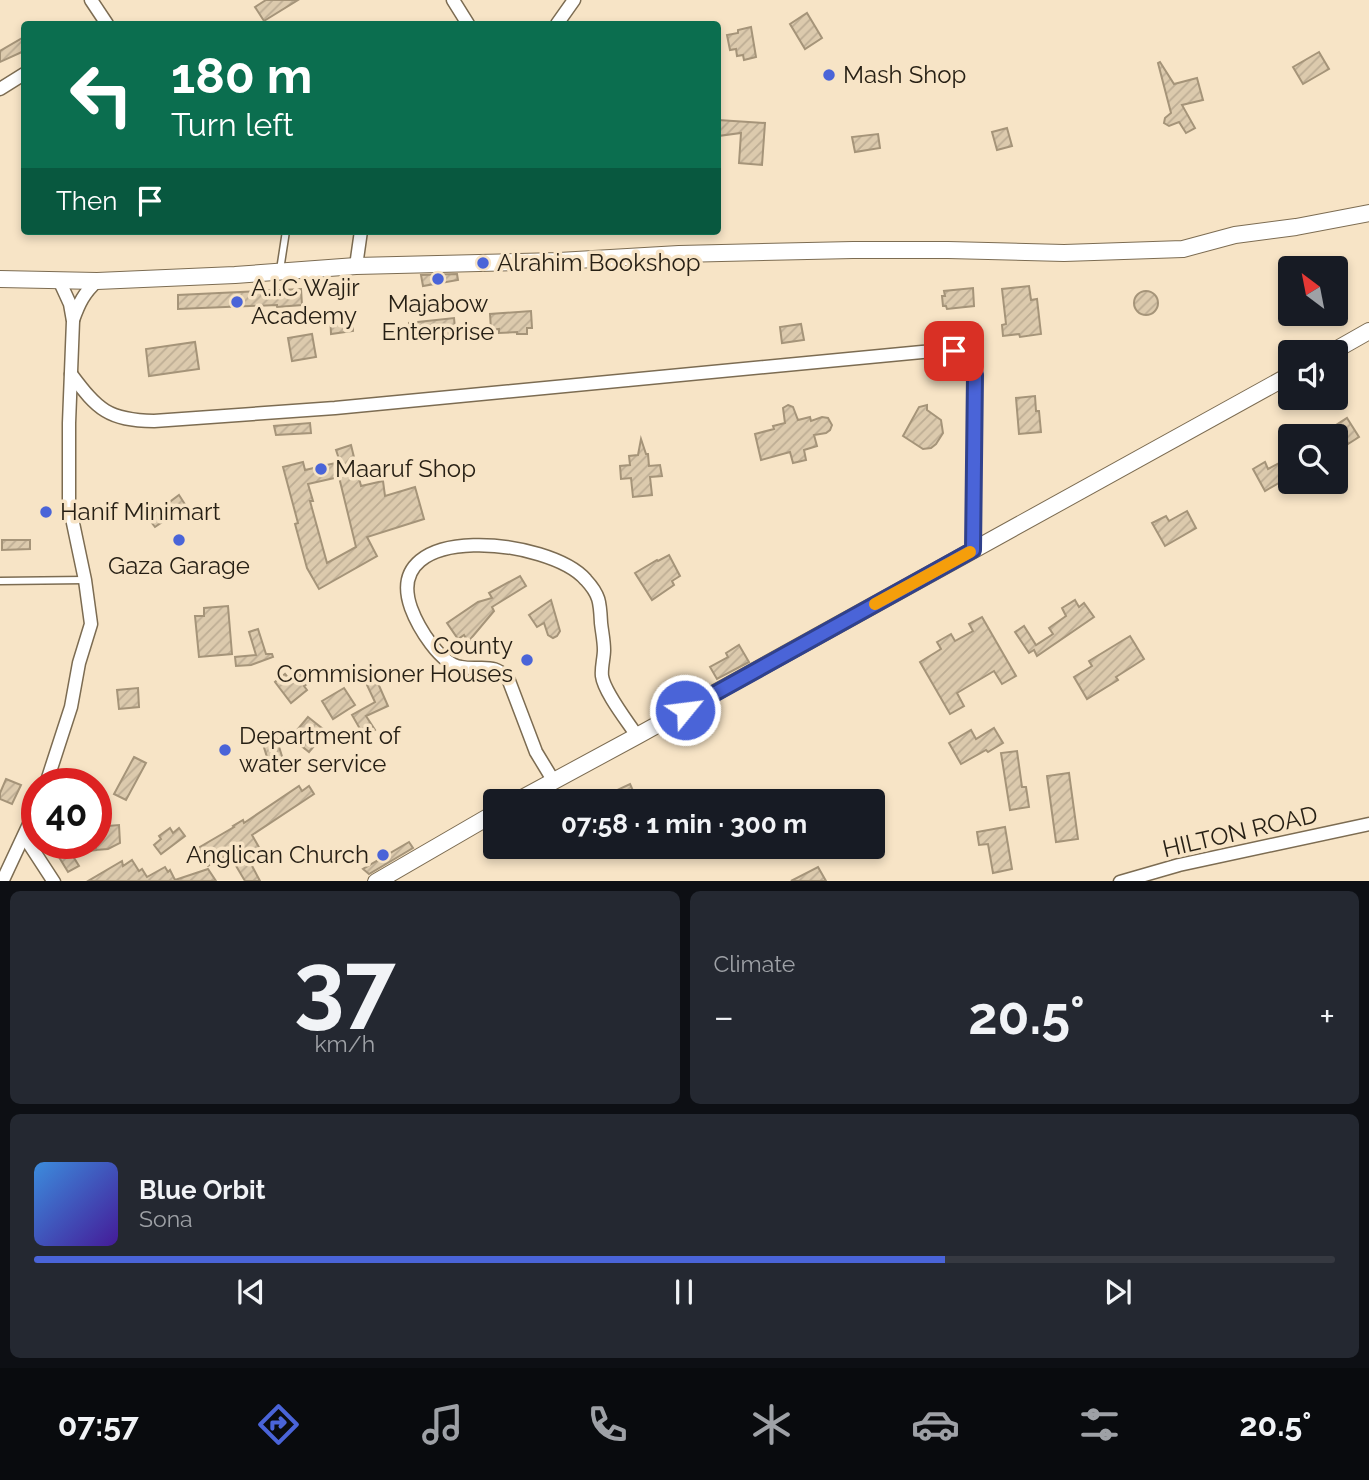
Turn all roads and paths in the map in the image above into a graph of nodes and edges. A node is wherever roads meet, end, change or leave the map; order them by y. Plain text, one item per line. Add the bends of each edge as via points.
1 (91, 0) edge
2 (453, 0) edge
3 (574, 0) edge
4 (105, 21) edge
5 (466, 21) edge
6 (559, 21) edge
7 (21, 76) edge
8 (0, 89) edge
9 (1369, 213) edge
10 (285, 235) edge
11 (360, 235) edge
12 (356, 266) junction
13 (280, 272) junction
14 (0, 279) edge
15 (60, 280) junction
16 (97, 281) junction
17 (73, 321) junction
18 (1369, 331) edge
19 (1348, 343) edge
20 (71, 374) junction
21 (1278, 382) edge
22 (973, 550) junction
23 (85, 580) junction
24 (0, 581) edge
25 (637, 736) junction
26 (51, 768) edge
27 (553, 780) junction
28 (537, 789) edge
29 (483, 820) edge
30 (1369, 824) edge
31 (21, 842) edge
32 (39, 859) edge
33 (2, 881) edge
34 (54, 881) edge
35 (376, 881) edge
36 (1120, 881) edge

1 - 4 street
2 - 5 street
3 - 6 street
7 - 8 street
9 - 12 street via 1236,235 1183,249 679,254
10 - 13 lane
11 - 12 street
12 - 13 street
13 - 16 street
14 - 15 street
15 - 16 street
15 - 17 street
16 - 17 street via 87,290
17 - 20 street
18 - 19 street
20 - 22 street via 97,405 113,416 154,421 954,351 969,358 975,375
20 - 23 street via 69,504
21 - 22 street
22 - 25 street
23 - 24 lane
23 - 26 street via 91,624
25 - 27 street
25 - 27 street via 602,677 601,608 584,577 529,550 504,546 469,545 420,559 406,589 424,632 450,663 494,668 505,676
27 - 28 street
29 - 35 street
30 - 36 street, HILTON ROAD
31 - 33 street
32 - 34 street

